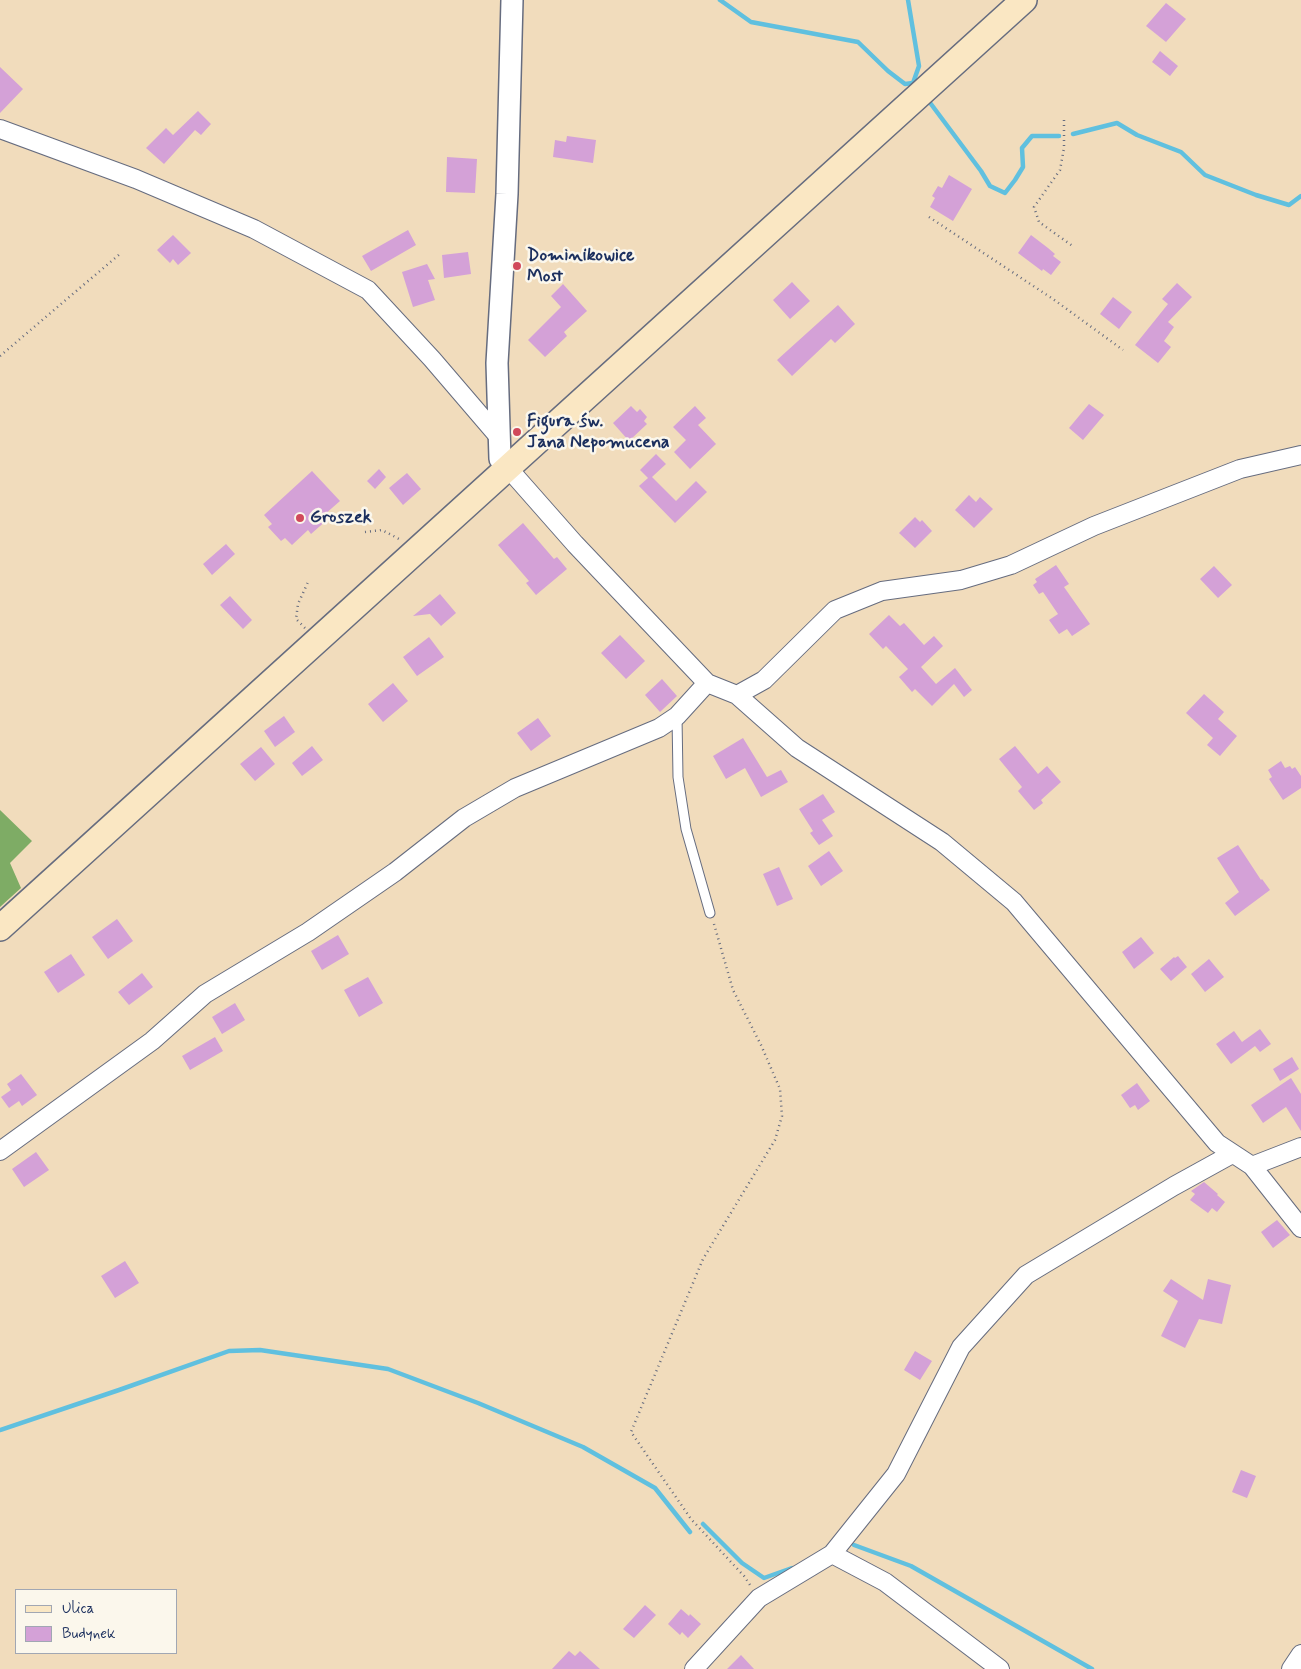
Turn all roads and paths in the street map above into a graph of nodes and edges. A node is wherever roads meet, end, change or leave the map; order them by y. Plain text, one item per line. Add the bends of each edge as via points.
1 (512, 0) edge
2 (1024, 0) edge
3 (1064, 120) dead end
4 (0, 129) edge
5 (929, 217) dead end
6 (1074, 247) dead end
7 (121, 252) dead end
8 (1123, 350) dead end
9 (0, 356) edge
10 (498, 436) junction
11 (1301, 455) edge
12 (508, 468) junction
13 (365, 532) dead end
14 (414, 554) junction
15 (308, 582) dead end
16 (318, 641) junction
17 (707, 683) junction
18 (737, 695) junction
19 (677, 716) junction
20 (710, 913) joint
21 (0, 928) edge
22 (1301, 1146) edge
23 (0, 1151) edge
24 (1232, 1154) junction
25 (1252, 1166) junction
26 (1301, 1228) edge
27 (832, 1554) junction
28 (758, 1598) junction
29 (1301, 1654) edge
30 (694, 1669) edge
31 (1000, 1669) edge
32 (1291, 1669) edge

1 - 10 street via 507,194 497,363
2 - 12 main road
3 - 6 path via 1060,170 1034,207 1039,222
4 - 10 street via 136,179 245,226 368,290
5 - 8 path
7 - 9 path
10 - 12 street via 500,459
11 - 18 street via 1240,469 1094,526 1011,565 961,580 882,591 835,610 764,680
12 - 14 main road
12 - 17 street
13 - 14 path via 382,530 399,539
14 - 16 main road
15 - 16 path via 298,604 296,619
16 - 21 main road
17 - 18 street
17 - 19 street
18 - 24 street via 797,748 942,842 1014,902 1217,1143
19 - 20 lane via 678,777 686,829
19 - 23 street via 659,728 515,788 464,818 332,916 205,994 152,1041
20 - 28 path via 733,990 780,1088 782,1116 775,1140 703,1259 631,1432 690,1519 744,1576
22 - 25 street
24 - 25 street
24 - 27 street via 1026,1275 961,1347 896,1474
25 - 26 street
27 - 28 street
27 - 31 street via 885,1582
28 - 30 street
29 - 32 street

